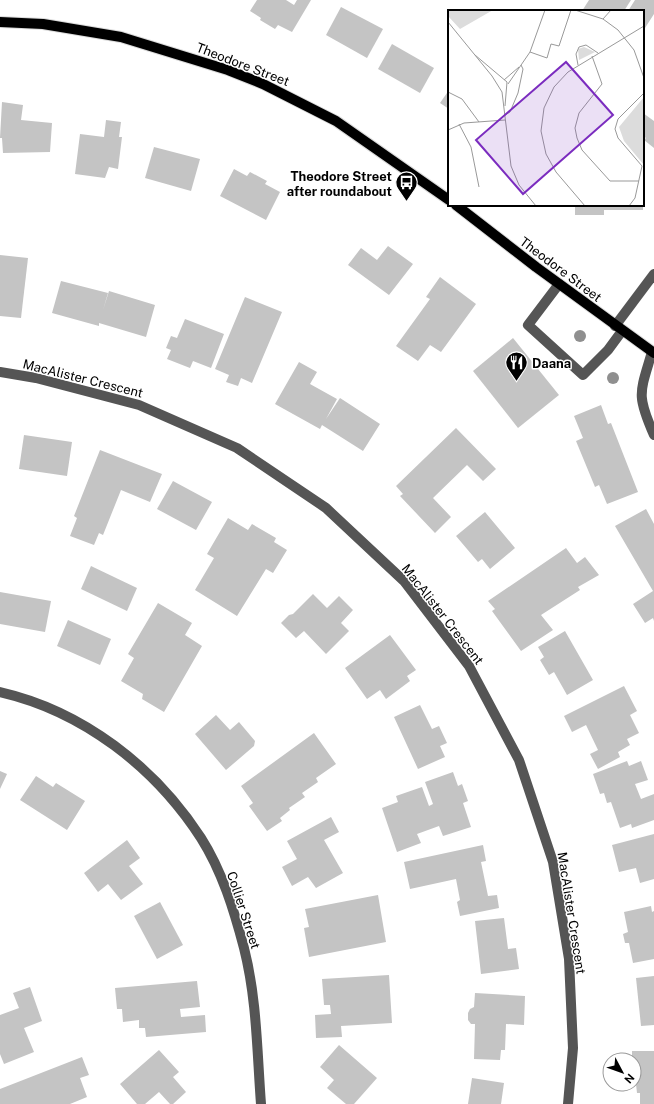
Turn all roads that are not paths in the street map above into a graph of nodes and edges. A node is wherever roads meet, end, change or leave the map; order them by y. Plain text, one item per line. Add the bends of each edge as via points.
1 (0, 22) edge
2 (448, 199) edge
3 (457, 206) edge
4 (654, 274) edge
5 (559, 284) junction
6 (619, 328) junction
7 (653, 353) edge
8 (0, 372) edge
9 (654, 435) edge
10 (0, 692) edge
11 (261, 1104) edge
12 (568, 1104) edge

1 - 2 main road, Theodore Street via 42,24 120,36 228,70 263,84 336,121
3 - 5 main road, Theodore Street
4 - 6 street
5 - 6 main road, Theodore Street
5 - 6 street via 528,325 583,375 608,350
6 - 7 main road, Theodore Street
7 - 9 street, Theodore Street via 640,395
8 - 12 street, MacAlister Crescent via 36,378 140,405 237,448 326,508 404,581 477,679 519,760 553,862 569,959 573,1048
10 - 11 street, Collier Street via 58,712 101,736 142,767 173,800 201,839 223,882 244,948 256,1016

